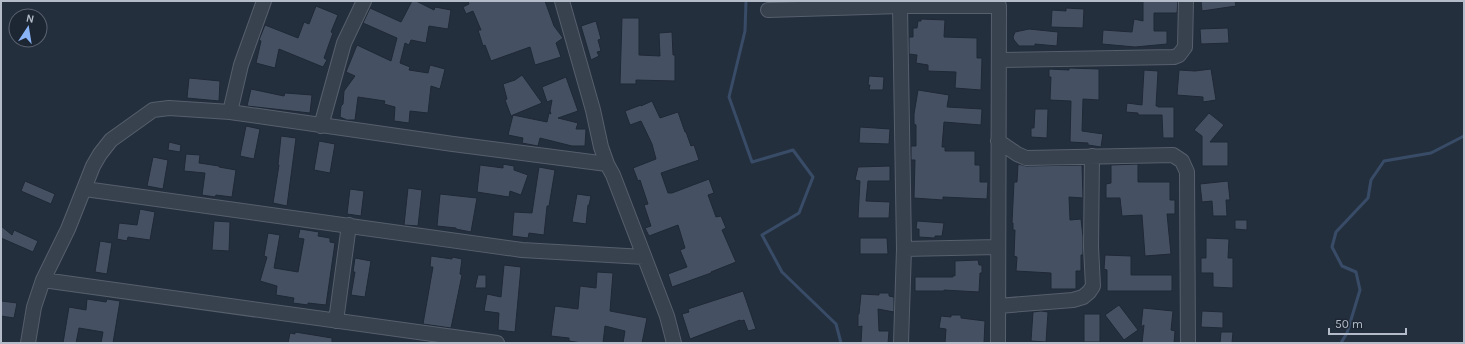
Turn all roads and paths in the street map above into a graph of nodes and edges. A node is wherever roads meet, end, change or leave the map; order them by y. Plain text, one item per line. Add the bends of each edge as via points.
1 (264, 1) edge
2 (364, 1) edge
3 (562, 1) edge
4 (1186, 1) edge
5 (999, 3) edge
6 (900, 6) junction
7 (768, 10) dead end
8 (999, 60) junction
9 (230, 112) junction
10 (321, 126) junction
11 (998, 141) junction
12 (1092, 156) junction
13 (607, 164) junction
14 (85, 189) junction
15 (349, 226) junction
16 (998, 247) junction
17 (904, 249) junction
18 (644, 257) junction
19 (43, 280) junction
20 (998, 306) junction
21 (336, 320) junction
22 (28, 343) edge
23 (497, 343) edge
24 (674, 343) edge
25 (901, 343) edge
26 (998, 343) edge
27 (1188, 343) edge

1 - 9 street via 241,65
2 - 10 street via 344,43
3 - 13 street
4 - 8 street via 1185,47 1174,57
5 - 6 street
5 - 8 street
6 - 7 street
6 - 17 street
8 - 11 street
9 - 10 street
9 - 14 street via 169,108 146,114 111,140 93,166
10 - 13 street
11 - 12 street via 1026,158
11 - 16 street
12 - 20 street via 1093,286 1083,297 1073,300
12 - 27 street via 1173,155 1182,160 1187,172
13 - 18 street
14 - 15 street
14 - 19 street
15 - 18 street via 522,250
15 - 21 street
16 - 17 street
16 - 20 street
17 - 25 street
18 - 24 street via 667,316
19 - 21 street
19 - 22 street via 34,307
20 - 26 street
21 - 23 street

